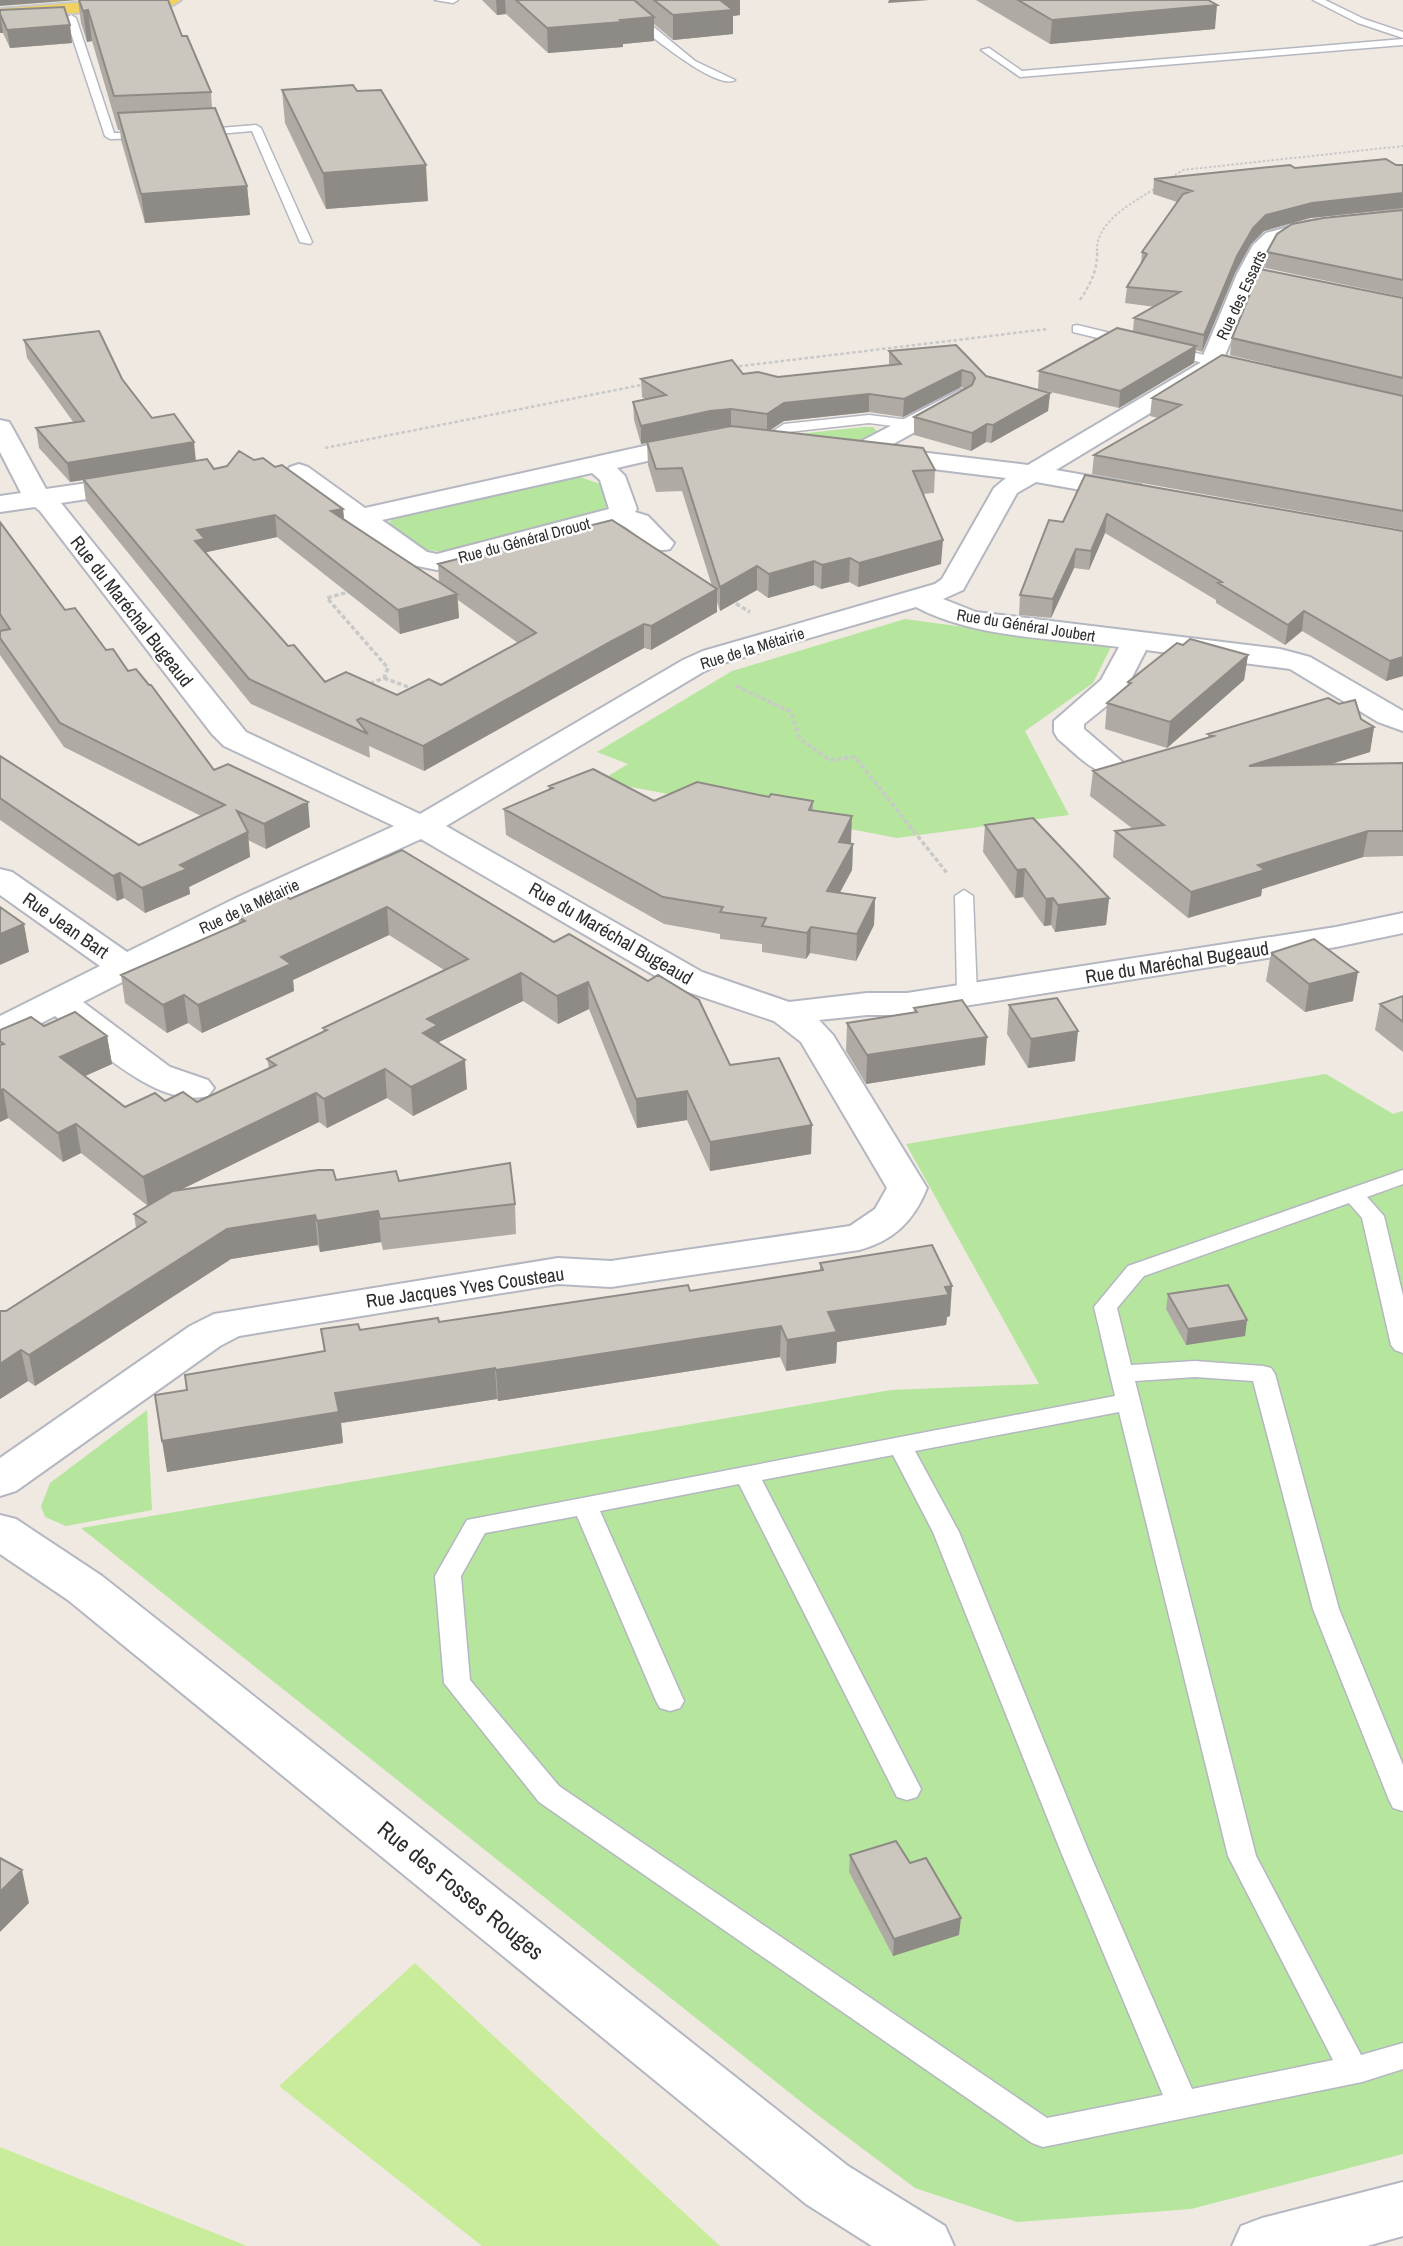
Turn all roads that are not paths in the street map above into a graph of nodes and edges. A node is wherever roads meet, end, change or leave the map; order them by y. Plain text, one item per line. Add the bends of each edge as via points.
1 (173, 0) edge
2 (440, 0) edge
3 (453, 0) edge
4 (615, 0) edge
5 (1318, 0) edge
6 (1332, 0) edge
7 (161, 1) edge
8 (0, 14) edge
9 (71, 19) junction
10 (0, 24) edge
11 (1403, 29) edge
12 (1403, 35) edge
13 (1403, 42) edge
14 (986, 50) dead end
15 (730, 80) dead end
16 (178, 134) edge
17 (165, 135) edge
18 (1403, 218) edge
19 (306, 242) dead end
20 (1248, 274) junction
21 (1274, 279) edge
22 (1071, 328) road end
23 (1225, 364) junction
24 (960, 397) edge
25 (909, 424) junction
26 (0, 427) edge
27 (743, 439) junction
28 (859, 452) junction
29 (597, 465) junction
30 (299, 472) dead end
31 (1031, 473) junction
32 (162, 479) edge
33 (1159, 496) edge
34 (41, 498) junction
35 (0, 504) edge
36 (618, 515) junction
37 (359, 517) junction
38 (660, 543) dead end
39 (919, 598) junction
40 (1136, 641) junction
41 (1403, 722) edge
42 (1111, 766) edge
43 (422, 826) junction
44 (3, 883) edge
45 (964, 896) road end
46 (1403, 923) edge
47 (124, 966) junction
48 (967, 994) junction
49 (57, 1001) junction
50 (787, 1013) junction
51 (0, 1030) edge
52 (195, 1088) dead end
53 (1403, 1177) edge
54 (1353, 1195) junction
55 (1403, 1345) edge
56 (1121, 1374) junction
57 (1127, 1402) junction
58 (900, 1445) junction
59 (747, 1475) junction
60 (0, 1480) edge
61 (585, 1505) junction
62 (0, 1531) edge
63 (670, 1701) dead end
64 (907, 1789) dead end
65 (1403, 1800) edge
66 (1403, 2056) edge
67 (1353, 2069) junction
68 (1183, 2104) junction
69 (1403, 2209) edge
70 (924, 2246) edge
71 (1262, 2246) edge

1 - 7 main road
2 - 3 lane
4 - 15 lane via 692,63
5 - 12 lane via 1361,22
6 - 11 lane
7 - 8 main road
7 - 9 lane via 165,6 144,13
9 - 10 lane
9 - 17 lane via 110,136
13 - 14 lane via 1020,74
16 - 19 lane via 256,128
18 - 20 street, Rue des Essarts via 1310,227 1273,237
20 - 21 street
20 - 23 street, Rue des Essarts
22 - 23 lane
23 - 31 street, Rue de la Métairie via 1210,367
24 - 25 street
25 - 27 lane via 869,419 784,428
25 - 28 street
26 - 34 street, Rue du Maréchal Bugeaud via 33,492
27 - 28 street
27 - 29 street
28 - 31 street
29 - 36 street via 612,476 624,509
29 - 37 street
30 - 37 street, Rue du Général Drouot
31 - 33 street
31 - 39 street, Rue de la Métairie via 1007,488 953,583
32 - 34 street
34 - 35 street
34 - 43 street, Rue du Maréchal Bugeaud via 235,739
36 - 37 street, Rue du Général Drouot via 437,562 418,558
36 - 38 street via 639,522
39 - 40 street, Rue du Général Joubert via 975,620
39 - 43 street, Rue de la Métairie via 693,666
40 - 41 street, Rue du Général Joubert via 1300,663
40 - 42 street via 1114,685 1069,721 1069,732
43 - 47 street, Rue de la Métairie
43 - 50 street, Rue du Maréchal Bugeaud via 690,980
44 - 47 street, Rue Jean Bart
45 - 48 lane
46 - 48 street, Rue du Maréchal Bugeaud
47 - 49 street, Rue de la Métairie
48 - 50 street, Rue du Maréchal Bugeaud via 907,1004
49 - 51 street, Rue de la Métairie
49 - 52 street via 157,1075
50 - 60 street, Rue Jacques Yves Cousteau via 815,1035 907,1188 902,1202 879,1229 859,1237 611,1274 558,1270 229,1324 205,1336
53 - 54 lane
54 - 55 lane via 1373,1216
54 - 56 lane via 1136,1271 1105,1307
56 - 57 lane
56 - 65 lane via 1195,1369 1263,1374 1326,1609
57 - 58 lane
57 - 67 lane via 1242,1856
58 - 59 lane
58 - 68 lane via 946,1532
59 - 61 lane
59 - 64 lane
61 - 63 lane
61 - 68 lane via 476,1526 448,1576 457,1683 549,1794 1043,2133
62 - 70 street, Rue des Fosses Rouges via 85,1588 827,2185
66 - 67 lane
67 - 68 lane
69 - 71 street

